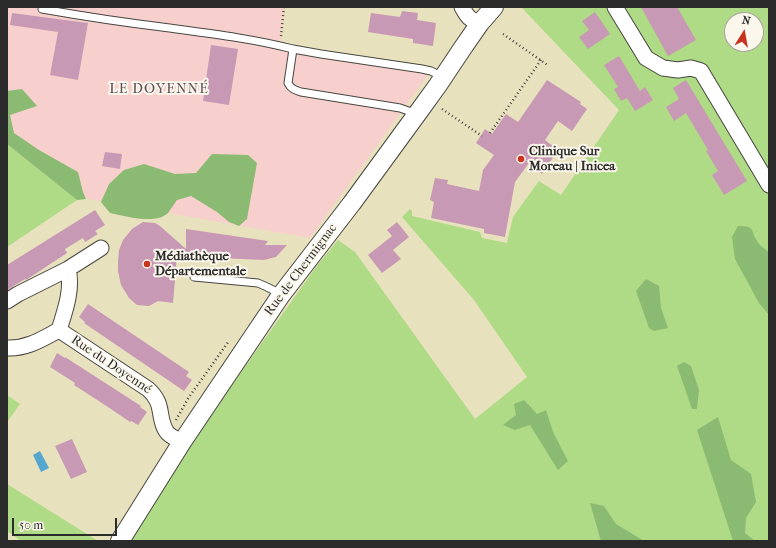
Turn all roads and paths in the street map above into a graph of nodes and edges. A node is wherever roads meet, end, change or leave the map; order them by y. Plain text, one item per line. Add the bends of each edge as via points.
1 (284, 7) edge
2 (462, 7) edge
3 (494, 7) edge
4 (615, 7) edge
5 (42, 9) dead end
6 (480, 23) junction
7 (503, 34) dead end
8 (280, 45) junction
9 (294, 48) junction
10 (541, 60) junction
11 (549, 66) dead end
12 (443, 77) junction
13 (442, 109) dead end
14 (417, 114) junction
15 (490, 133) dead end
16 (482, 136) dead end
17 (769, 185) edge
18 (101, 248) dead end
19 (68, 269) junction
20 (194, 277) dead end
21 (282, 294) junction
22 (7, 301) edge
23 (59, 330) junction
24 (7, 348) edge
25 (182, 442) junction
26 (120, 541) edge

1 - 8 path
2 - 6 street via 472,21
3 - 6 street, Rue de Chermignac
4 - 17 street via 646,58 663,68 691,68 701,71
5 - 8 lane
6 - 12 street, Rue de Chermignac
7 - 10 path
8 - 9 lane
9 - 12 lane via 422,69
9 - 14 lane via 288,83 295,90 400,108
10 - 11 path
10 - 15 path
12 - 14 street, Rue de Chermignac
13 - 16 path
14 - 21 street, Rue de Chermignac
18 - 19 street
19 - 22 street
19 - 23 street, Rue du Doyenné via 70,285
20 - 21 lane via 258,283
21 - 25 street, Rue de Chermignac
23 - 24 street, Rue du Doyenné via 31,345
23 - 25 street, Rue du Doyenné via 154,394 166,432
25 - 26 street, Rue de Chermignac

